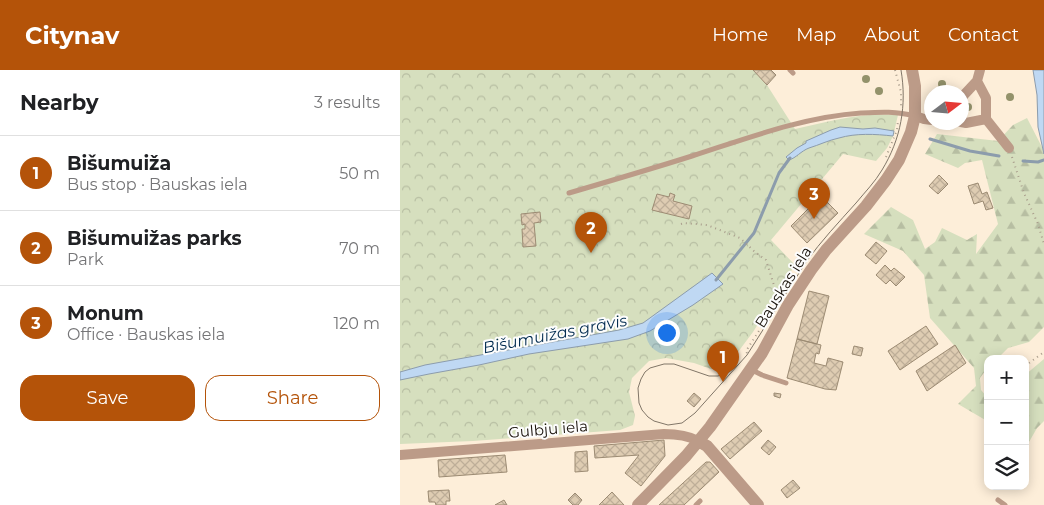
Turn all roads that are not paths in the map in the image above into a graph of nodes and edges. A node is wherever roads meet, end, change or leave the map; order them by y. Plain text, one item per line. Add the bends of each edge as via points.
1 (912, 70) edge
2 (980, 70) edge
3 (977, 82) junction
4 (969, 89) edge
5 (915, 116) junction
6 (924, 119) edge
7 (986, 119) junction
8 (969, 122) edge
9 (1009, 148) road end
10 (569, 193) dead end
11 (751, 369) junction
12 (786, 383) dead end
13 (698, 441) junction
14 (400, 455) edge
15 (998, 500) dead end
16 (638, 505) edge
17 (758, 505) edge
18 (1005, 505) edge

1 - 5 street, Bauskas iela
2 - 3 street
3 - 4 street
3 - 7 street via 986,98
5 - 6 street
5 - 10 lane via 883,111 841,114 782,127
5 - 11 street, Bauskas iela via 911,132 886,180 811,270
7 - 8 street
7 - 9 street
11 - 12 lane
11 - 13 street, Bauskas iela
13 - 14 street, Gulbju iela via 664,434
13 - 16 street, Bauskas iela
13 - 17 street via 707,446
15 - 18 lane

